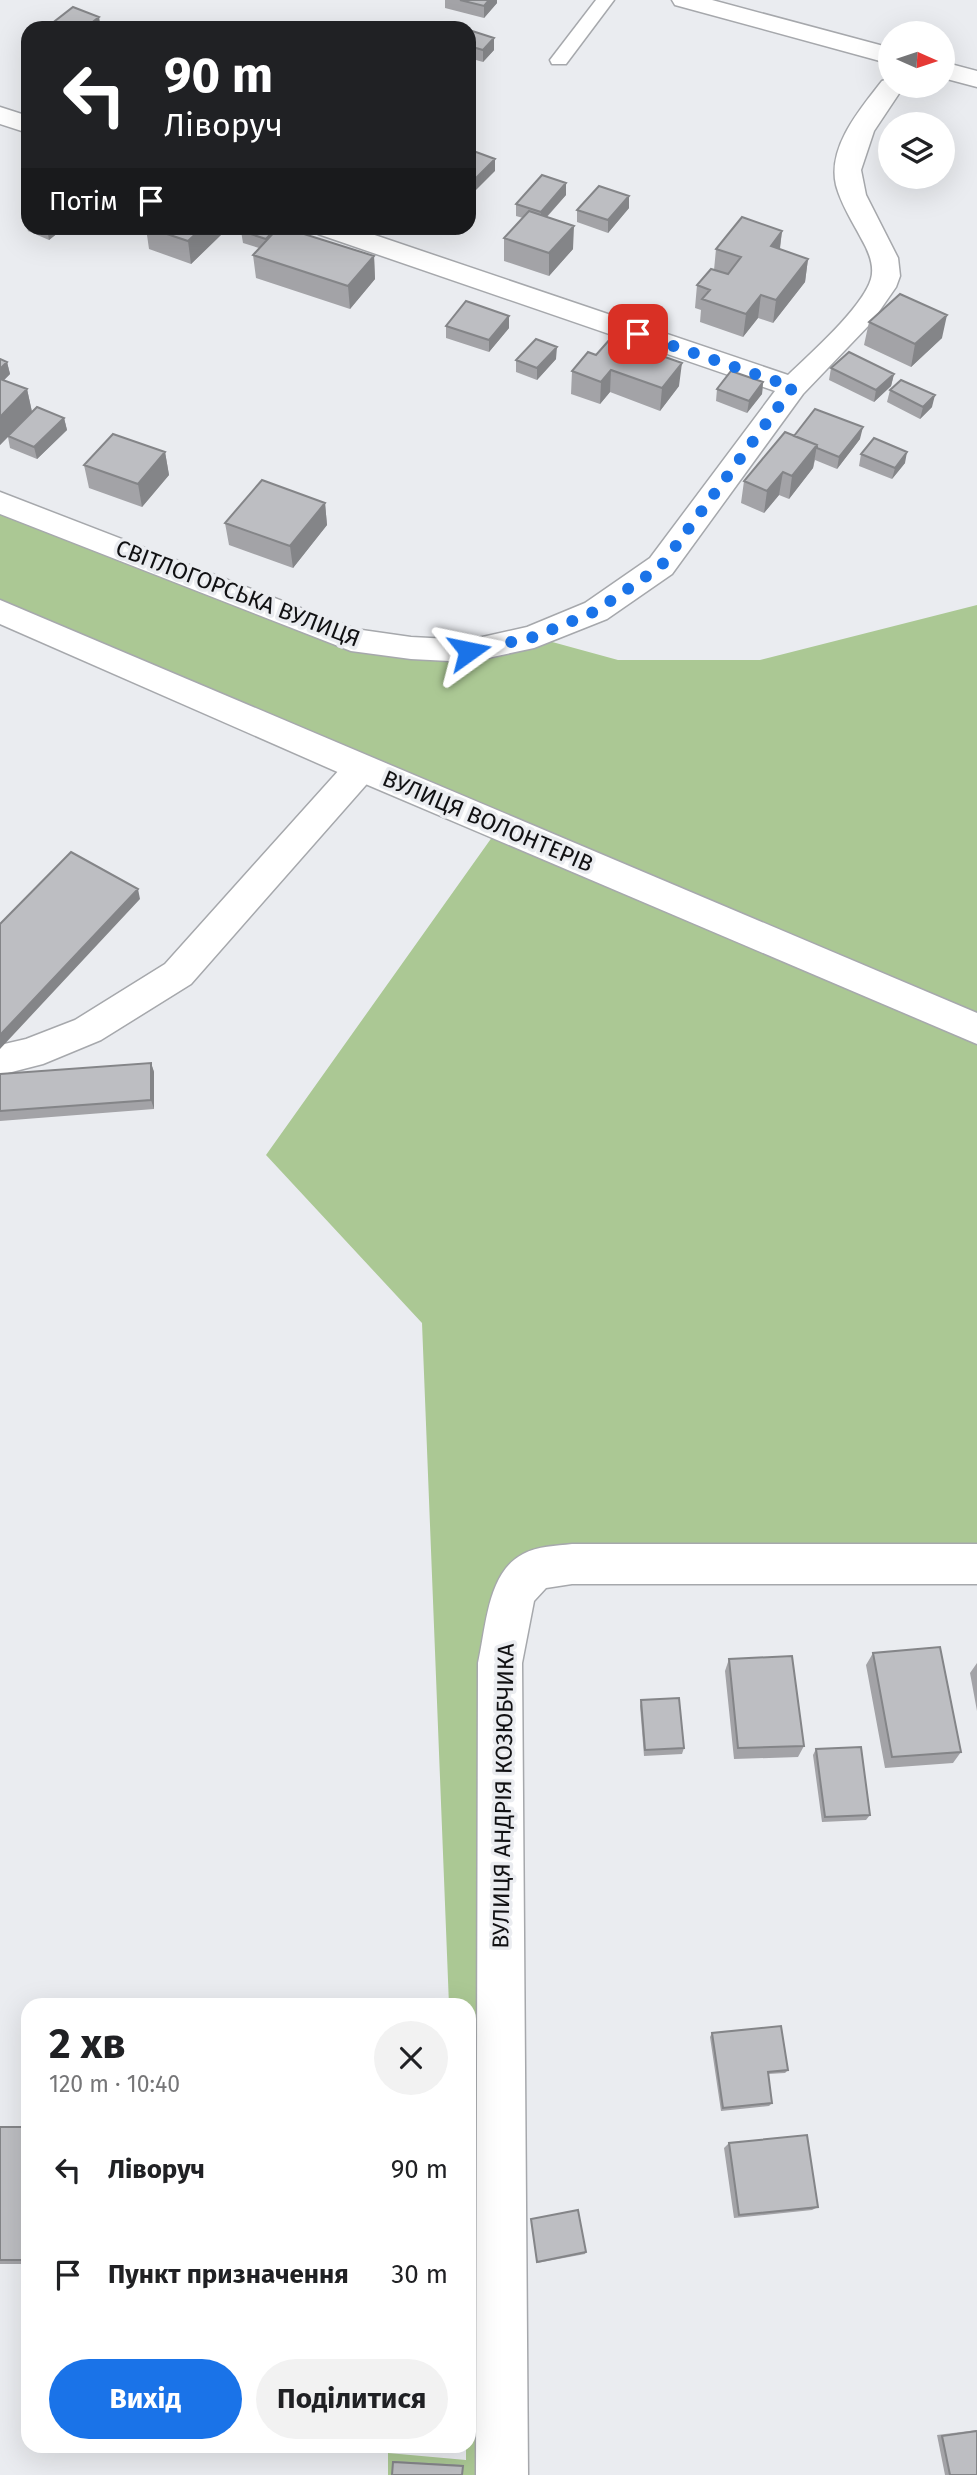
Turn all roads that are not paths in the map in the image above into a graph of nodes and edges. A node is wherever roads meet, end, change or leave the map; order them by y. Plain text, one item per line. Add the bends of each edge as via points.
1 (605, 0) edge
2 (684, 0) edge
3 (878, 52) edge
4 (559, 60) dead end
5 (956, 73) edge
6 (977, 79) edge
7 (882, 98) edge
8 (0, 115) edge
9 (21, 122) edge
10 (348, 235) edge
11 (793, 387) junction
12 (0, 502) edge
13 (0, 611) edge
14 (361, 768) junction
15 (977, 1029) edge
16 (0, 1059) edge
17 (977, 1564) edge
18 (502, 2475) edge

1 - 4 lane
2 - 3 street
5 - 6 street
7 - 11 street, СВІТЛОГОРСЬКА ВУЛИЦЯ via 852,149 848,180 883,253 886,278 876,298
8 - 9 street
10 - 11 street
11 - 12 street, СВІТЛОГОРСЬКА ВУЛИЦЯ via 661,566 596,611 534,637 469,651 351,640
13 - 14 street, ВУЛИЦЯ ВОЛОНТЕРІВ
14 - 15 street, ВУЛИЦЯ ВОЛОНТЕРІВ
14 - 16 street via 178,974 88,1030 30,1053
17 - 18 street, ВУЛИЦЯ АНДРІЯ КОЗЮБЧИКА via 572,1564 535,1569 514,1591 500,1663

